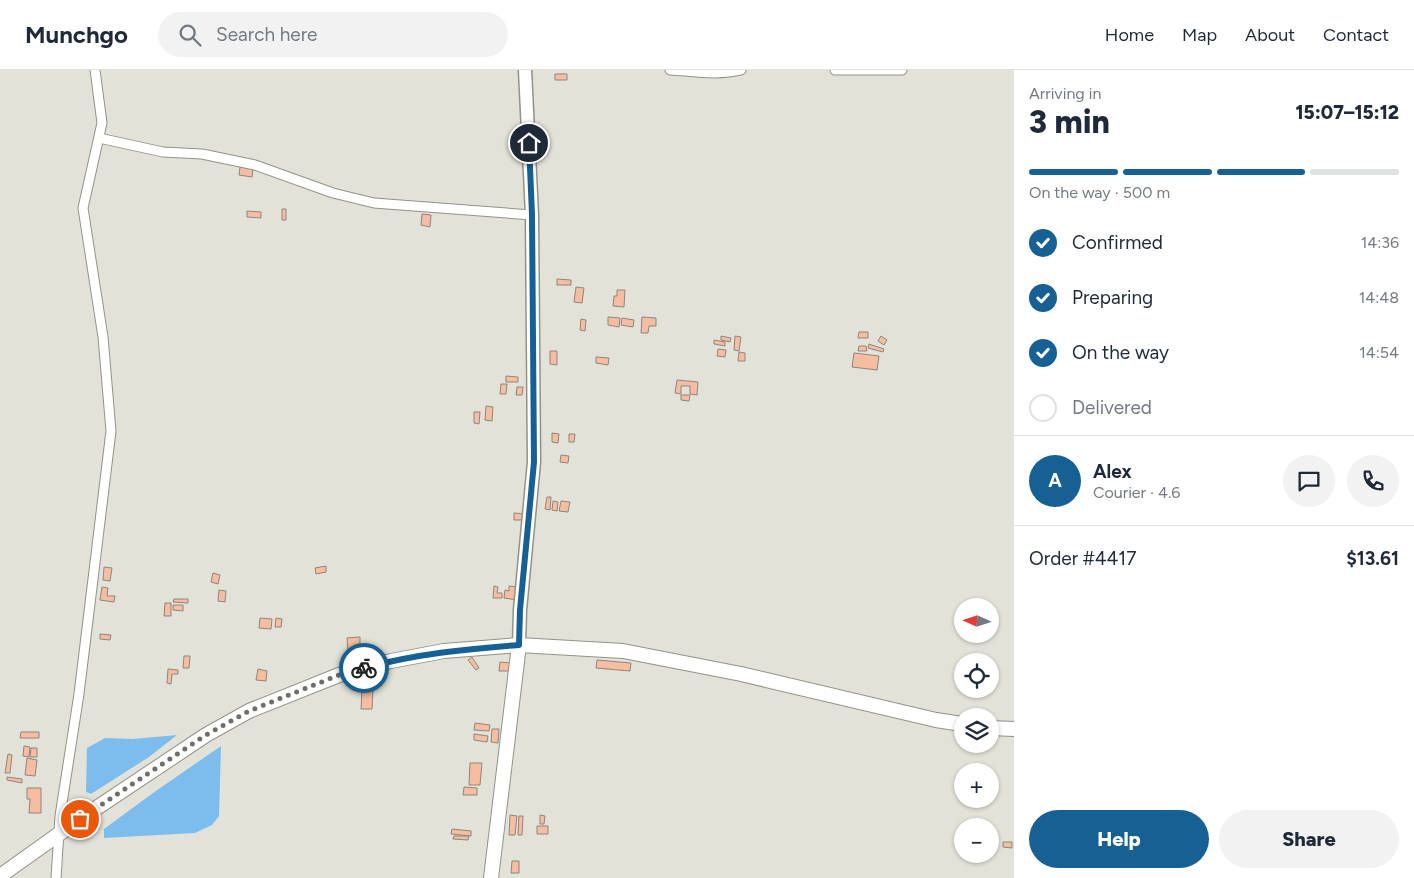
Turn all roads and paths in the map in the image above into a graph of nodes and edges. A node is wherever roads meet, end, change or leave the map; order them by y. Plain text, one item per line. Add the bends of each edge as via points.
1 (95, 70) edge
2 (525, 70) edge
3 (670, 70) edge
4 (740, 70) edge
5 (835, 70) edge
6 (902, 70) edge
7 (99, 138) junction
8 (532, 215) junction
9 (519, 645) junction
10 (954, 723) edge
11 (999, 728) edge
12 (1014, 729) edge
13 (59, 834) junction
14 (0, 876) edge
15 (56, 878) edge
16 (491, 878) edge

1 - 7 street via 102,123
2 - 8 main road
3 - 4 street
5 - 6 street
7 - 8 street via 163,152 202,154 255,165 333,193 374,203
7 - 13 street via 83,208 103,337 111,431
8 - 9 main road via 534,462
9 - 10 main road via 623,651
9 - 13 main road via 444,651 391,661 339,675 249,711 206,735
9 - 16 main road
11 - 12 main road
13 - 14 main road
13 - 15 street

